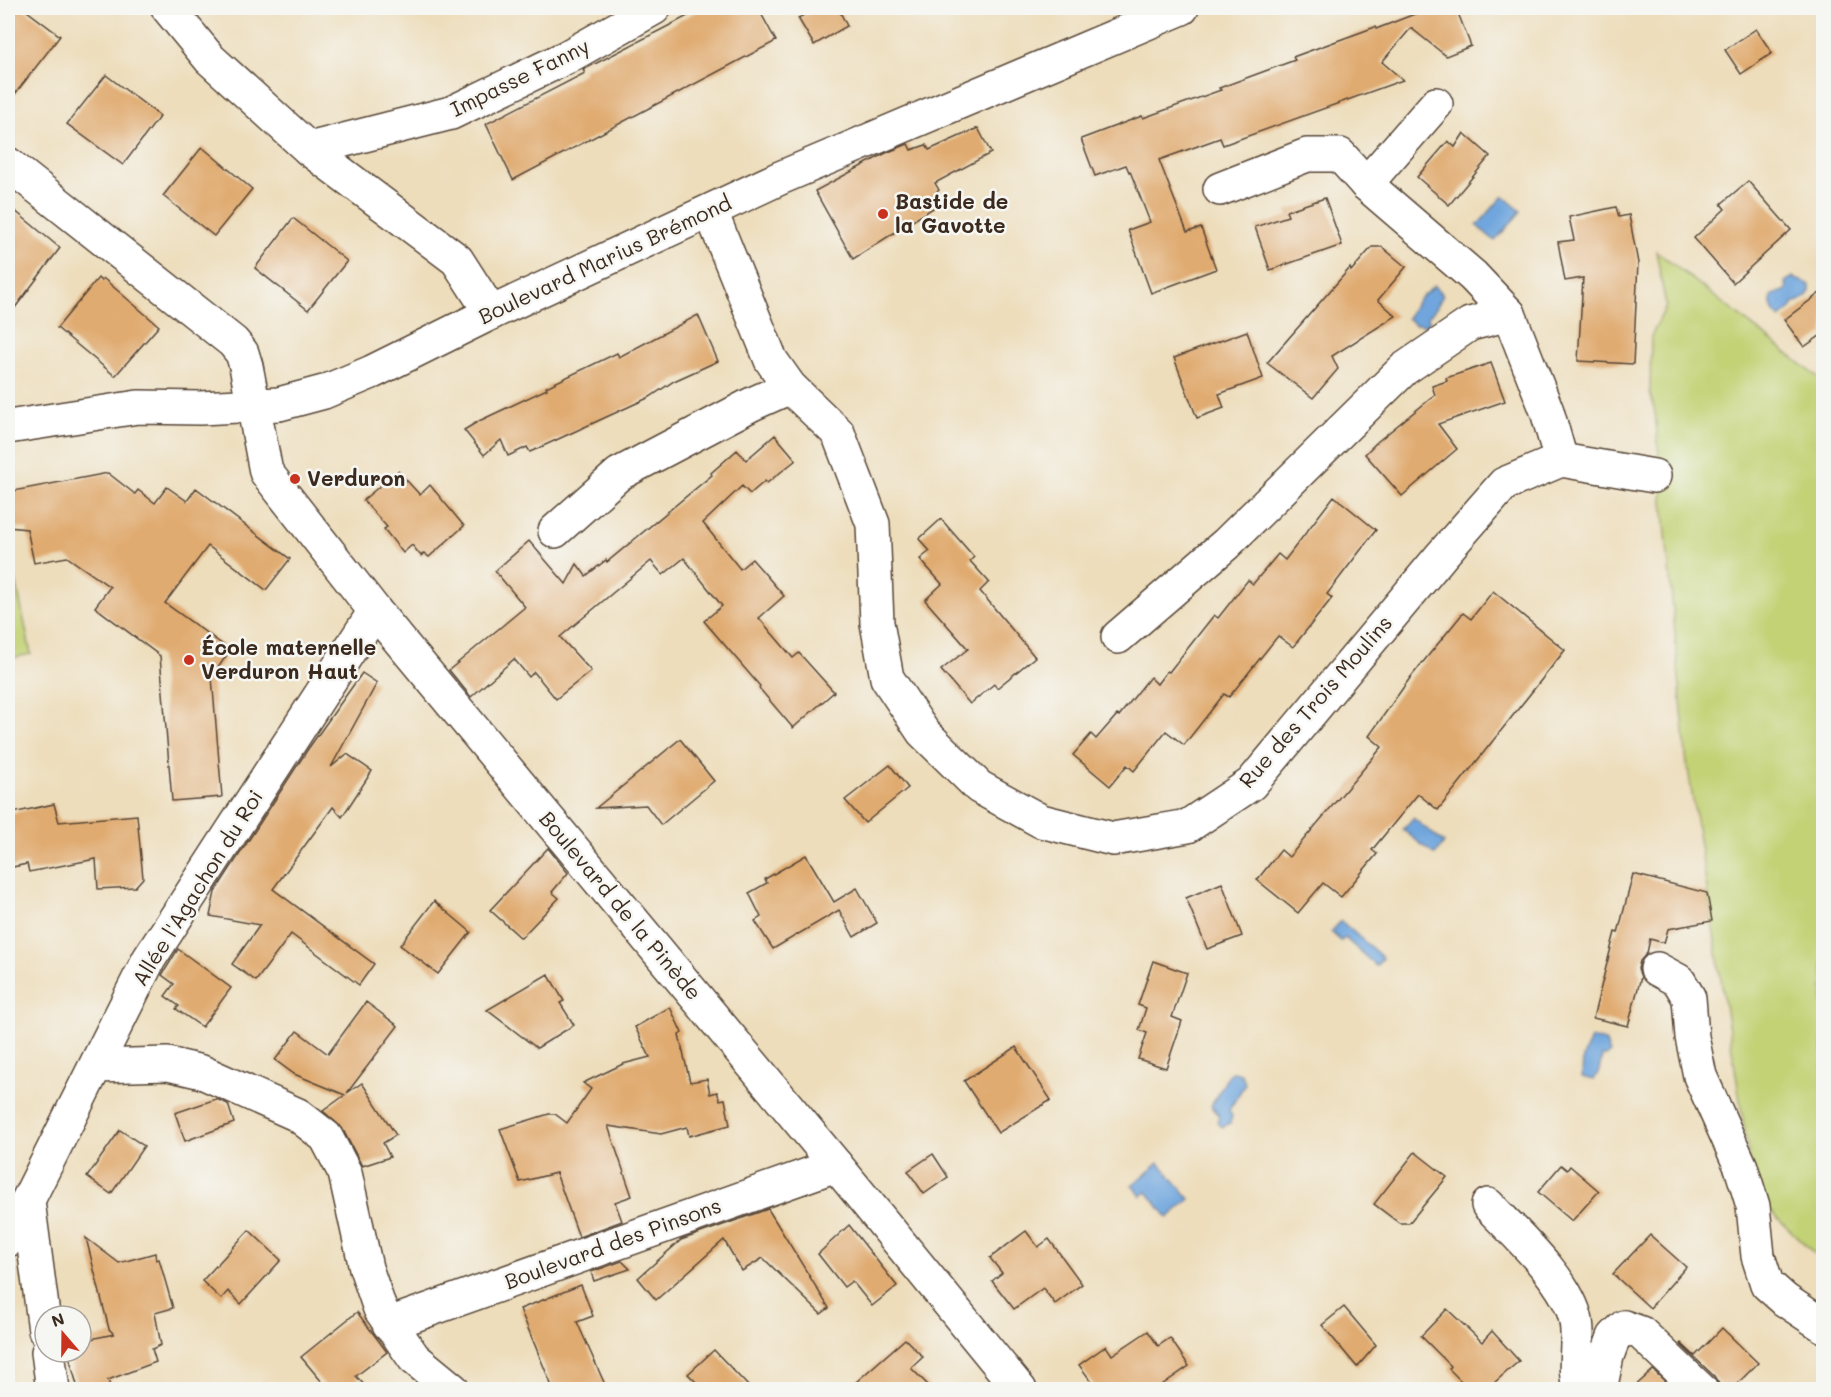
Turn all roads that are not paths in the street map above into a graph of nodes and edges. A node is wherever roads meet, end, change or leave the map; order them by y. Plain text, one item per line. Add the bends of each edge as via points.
1 (168, 8) edge
2 (654, 8) edge
3 (1182, 8) edge
4 (1436, 104) dead end
5 (309, 149) junction
6 (8, 164) edge
7 (1366, 184) junction
8 (1220, 189) dead end
9 (711, 212) junction
10 (491, 313) junction
11 (1509, 314) junction
12 (790, 387) junction
13 (254, 405) junction
14 (8, 427) edge
15 (1561, 460) junction
16 (1654, 476) dead end
17 (555, 531) dead end
18 (375, 611) junction
19 (1118, 637) dead end
20 (1657, 969) dead end
21 (96, 1066) junction
22 (836, 1165) junction
23 (28, 1201) junction
24 (1488, 1205) dead end
25 (8, 1240) edge
26 (42, 1304) edge
27 (389, 1324) junction
28 (1824, 1326) edge
29 (50, 1364) edge
30 (53, 1389) edge
31 (453, 1389) edge
32 (1020, 1389) edge
33 (1580, 1389) edge
34 (1600, 1389) edge
35 (1701, 1389) edge

1 - 5 street via 210,59
2 - 5 street, Impasse Fanny via 567,57 451,113
3 - 9 street, Boulevard Marius Brémond via 780,178
4 - 7 street
5 - 10 street via 457,260
6 - 13 street, Boulevard de la Pinède via 233,342 242,353
7 - 8 street via 1340,155 1307,154
7 - 11 street via 1473,276
9 - 10 street, Boulevard Marius Brémond
9 - 12 street, Rue des Trois Moulins via 771,360
10 - 13 street, Boulevard Marius Brémond via 324,392 279,404
11 - 15 street via 1547,411
11 - 19 street via 1470,324 1404,369 1226,544
12 - 15 street, Rue des Trois Moulins via 838,433 858,483 873,524 877,623 887,678 923,732 979,787 1041,821 1113,839 1188,826 1251,784 1504,484
12 - 17 street via 619,474
13 - 14 street, Boulevard Marius Brémond via 138,407
13 - 18 street, Boulevard de la Pinède via 266,472
15 - 16 street
18 - 21 street, Allée l'Agachon du Roi via 148,959
18 - 22 street, Boulevard de la Pinède
20 - 28 street via 1679,981 1689,998 1700,1076 1741,1167 1753,1206 1758,1256 1767,1284
21 - 23 street, Allée l'Agachon du Roi
21 - 27 street via 168,1064 202,1072 298,1115 326,1137 345,1173 366,1268
22 - 27 street, Boulevard des Pinsons
22 - 32 street, Boulevard de la Pinède
23 - 25 street, Allée l'Agachon du Roi
23 - 26 street
24 - 33 street via 1534,1253 1565,1294 1576,1321 1576,1378
27 - 31 street via 414,1358
29 - 30 street
34 - 35 street via 1614,1337 1624,1327 1641,1332

